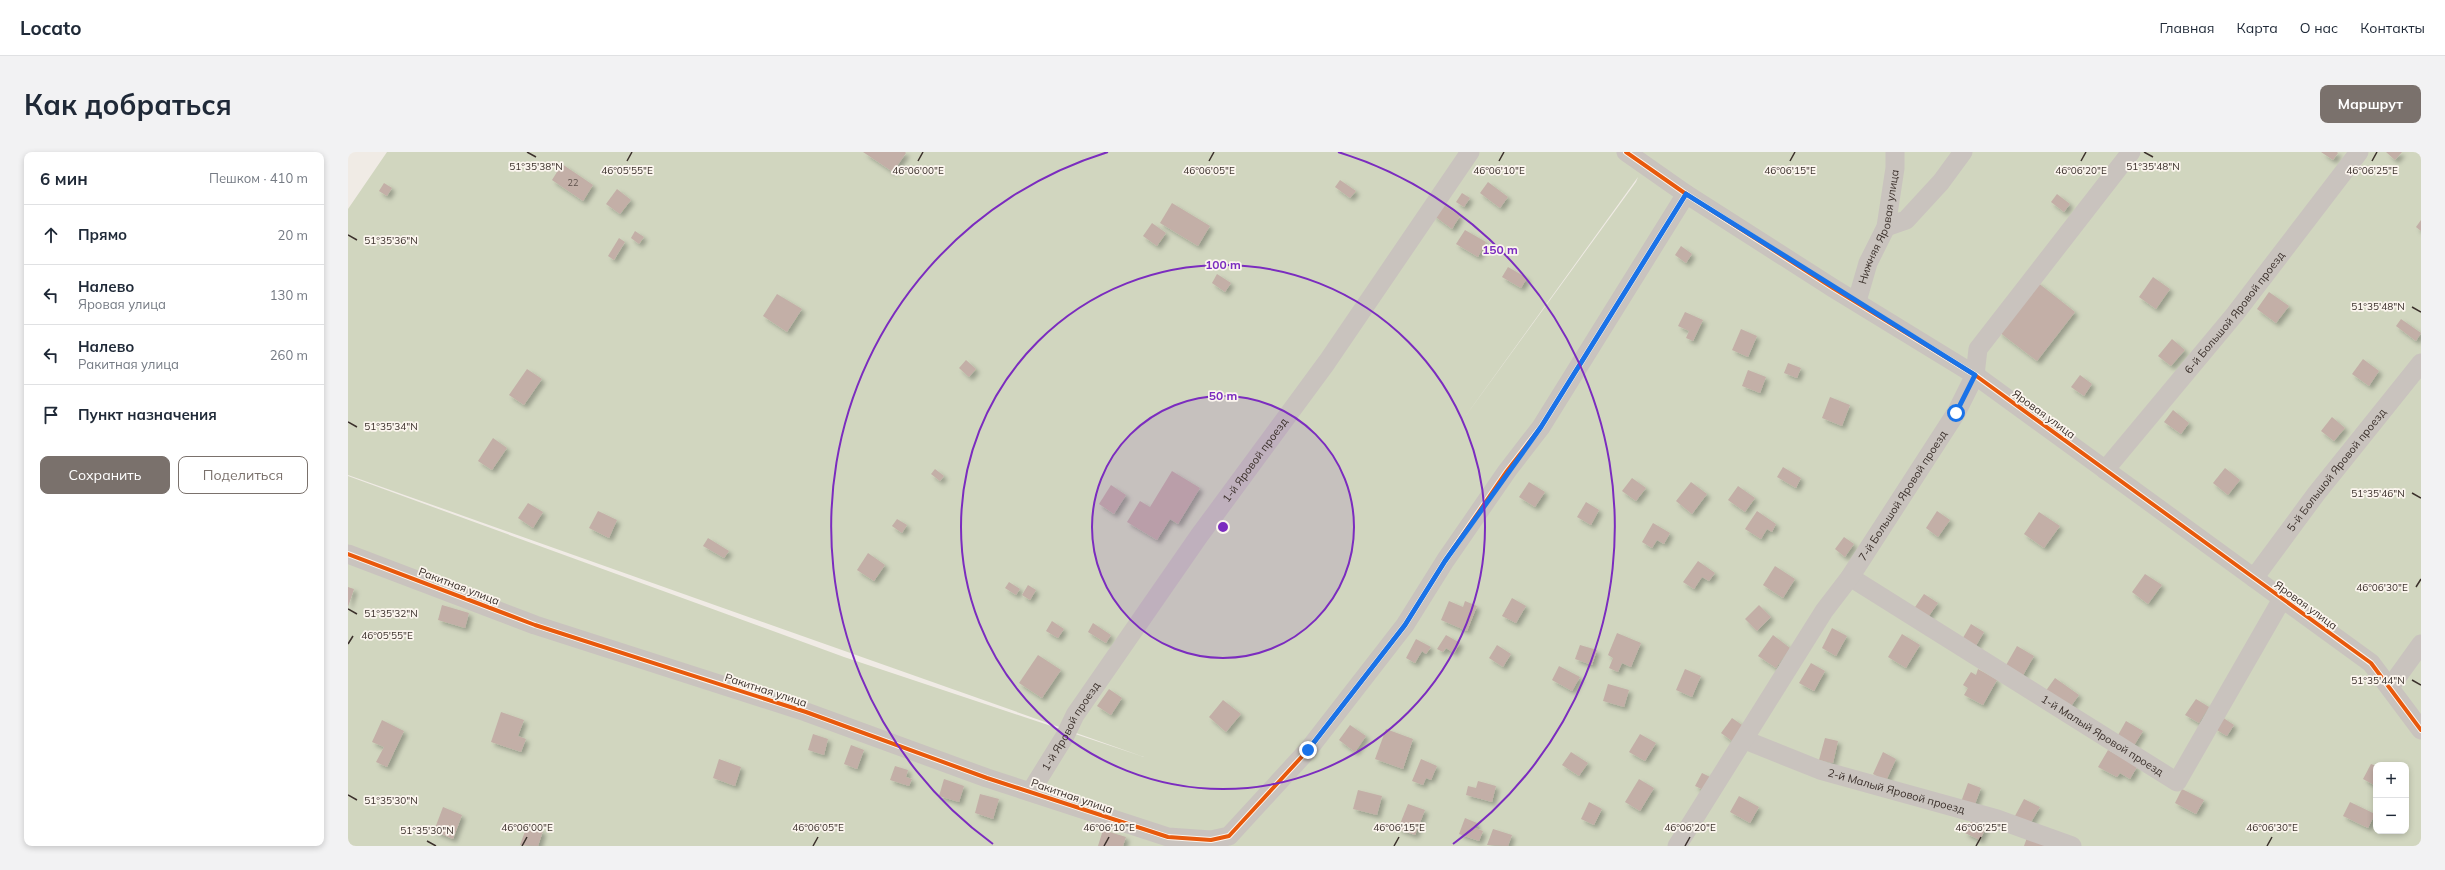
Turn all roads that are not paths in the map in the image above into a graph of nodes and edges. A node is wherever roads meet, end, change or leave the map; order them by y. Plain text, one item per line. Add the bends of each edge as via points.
1 (1470, 152) edge
2 (1626, 152) edge
3 (1895, 152) edge
4 (1963, 152) edge
5 (2131, 152) edge
6 (2359, 152) edge
7 (1686, 194) junction
8 (1886, 227) junction
9 (1857, 301) junction
10 (2421, 363) edge
11 (1975, 375) junction
12 (2106, 470) junction
13 (348, 554) edge
14 (1850, 577) junction
15 (2254, 578) junction
16 (2282, 599) junction
17 (2421, 644) edge
18 (2390, 687) junction
19 (2421, 730) edge
20 (1744, 740) junction
21 (1031, 791) junction
22 (1677, 846) edge
23 (2072, 846) edge

1 - 21 street, 1-й Яровой проезд via 1327,362 1199,536 1074,715 1065,736
2 - 7 street, Яровая улица
3 - 8 street, Нижняя Яровая улица
4 - 8 street via 1941,182 1906,220
5 - 11 street, 7-й Большой Яровой проезд via 1978,349
6 - 12 street, 6-й Большой Яровой проезд via 2235,314
7 - 9 street, Яровая улица
7 - 21 street, Ракитная улица via 1541,427 1445,561 1405,625 1308,750 1229,836 1210,840 1168,837
8 - 9 street, Нижняя Яровая улица via 1868,263
9 - 11 street, Яровая улица
10 - 15 street, 5-й Большой Яровой проезд via 2316,494
11 - 12 street, Яровая улица
11 - 14 street, 7-й Большой Яровой проезд via 1956,413
12 - 15 street, Яровая улица
13 - 21 street, Ракитная улица via 535,625 806,712
14 - 16 street, 1-й Малый Яровой проезд via 2177,782
14 - 20 street, 7-й Большой Яровой проезд via 1824,612
15 - 16 street, Яровая улица
16 - 18 street, Яровая улица via 2371,663
17 - 18 street
18 - 19 street, Яровая улица
20 - 22 street, 7-й Большой Яровой проезд
20 - 23 street, 2-й Малый Яровой проезд via 1820,770 1997,820

